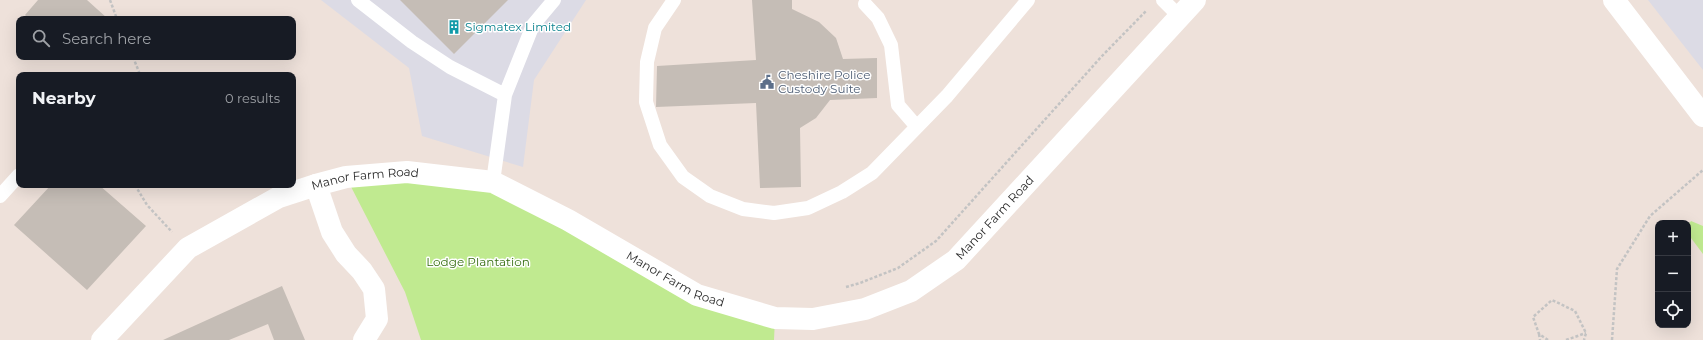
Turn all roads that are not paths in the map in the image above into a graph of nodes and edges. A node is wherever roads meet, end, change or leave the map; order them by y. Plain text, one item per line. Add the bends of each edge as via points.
1 (358, 0) edge
2 (554, 0) edge
3 (674, 0) edge
4 (1163, 0) edge
5 (1195, 0) edge
6 (1614, 0) edge
7 (1022, 2) edge
8 (865, 4) dead end
9 (1180, 16) junction
10 (504, 95) junction
11 (1703, 116) edge
12 (917, 126) junction
13 (16, 178) edge
14 (493, 182) junction
15 (316, 185) junction
16 (0, 196) edge
17 (102, 340) edge
18 (364, 340) edge

1 - 10 lane via 412,42 450,67
2 - 10 lane via 533,25
3 - 12 lane via 655,28 647,62 646,102 660,145 683,177 710,196 743,209 774,212 808,208 842,192 872,173
4 - 9 lane
5 - 9 street, Manor Farm Road
6 - 11 street
7 - 12 lane via 947,96
8 - 12 lane via 878,18 891,45 898,105
9 - 14 street, Manor Farm Road via 956,260 910,291 866,310 813,319 775,318 697,295 568,220
10 - 14 lane
13 - 16 lane
14 - 15 street, Manor Farm Road via 407,172 346,177
15 - 17 street, Manor Farm Road via 278,197 188,248
15 - 18 street via 332,232 374,289 377,319

